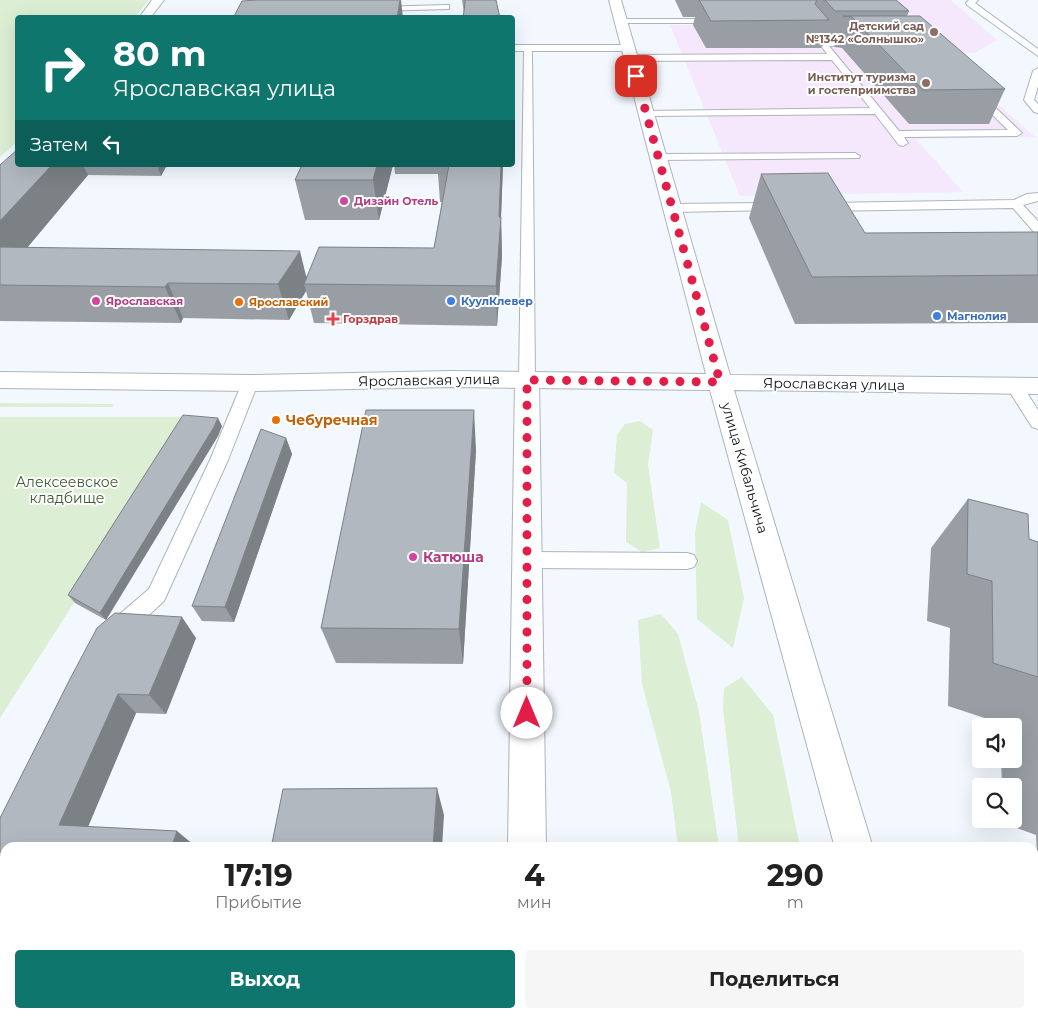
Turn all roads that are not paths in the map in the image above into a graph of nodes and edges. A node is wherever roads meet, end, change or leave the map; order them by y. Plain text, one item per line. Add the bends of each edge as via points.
1 (158, 0) edge
2 (615, 0) edge
3 (974, 0) edge
4 (446, 4) edge
5 (368, 9) edge
6 (146, 15) edge
7 (621, 21) junction
8 (730, 21) edge
9 (871, 43) edge
10 (515, 48) edge
11 (528, 48) junction
12 (630, 53) junction
13 (1038, 54) edge
14 (834, 57) junction
15 (1038, 71) edge
16 (968, 88) edge
17 (1038, 110) edge
18 (878, 111) junction
19 (647, 113) junction
20 (896, 134) junction
21 (905, 145) dead end
22 (525, 148) joint
23 (658, 156) junction
24 (856, 156) dead end
25 (1038, 197) edge
26 (1016, 204) junction
27 (790, 207) edge
28 (808, 207) edge
29 (827, 207) junction
30 (672, 208) junction
31 (836, 222) edge
32 (1038, 229) edge
33 (0, 380) edge
34 (527, 380) junction
35 (720, 382) junction
36 (250, 383) junction
37 (1014, 386) junction
38 (1038, 386) edge
39 (1038, 423) edge
40 (526, 560) junction
41 (687, 561) dead end
42 (101, 650) edge
43 (527, 842) edge
44 (852, 842) edge

1 - 6 street
2 - 7 street, улица Кибальчича
3 - 13 lane via 970,3
4 - 5 lane
7 - 8 lane
7 - 12 street, улица Кибальчича
9 - 14 lane via 821,40
10 - 11 lane
11 - 12 lane
11 - 22 lane
12 - 14 lane
12 - 19 street, улица Кибальчича
14 - 18 lane
15 - 17 lane via 1029,100
16 - 20 lane via 1017,132
18 - 19 lane
18 - 20 lane
19 - 23 street, улица Кибальчича
20 - 21 lane
22 - 34 lane
23 - 24 lane
23 - 30 street, улица Кибальчича
25 - 26 lane
26 - 29 lane
26 - 32 lane
27 - 30 lane
28 - 29 lane
29 - 31 lane
30 - 35 street, улица Кибальчича
33 - 36 street, Ярославская улица
34 - 35 street, Ярославская улица
34 - 36 street, Ярославская улица
34 - 40 street
35 - 37 street, Ярославская улица
35 - 44 street, улица Кибальчича
36 - 42 lane via 219,460 157,595 106,641
37 - 38 street, Ярославская улица
37 - 39 lane
40 - 41 lane
40 - 43 street

